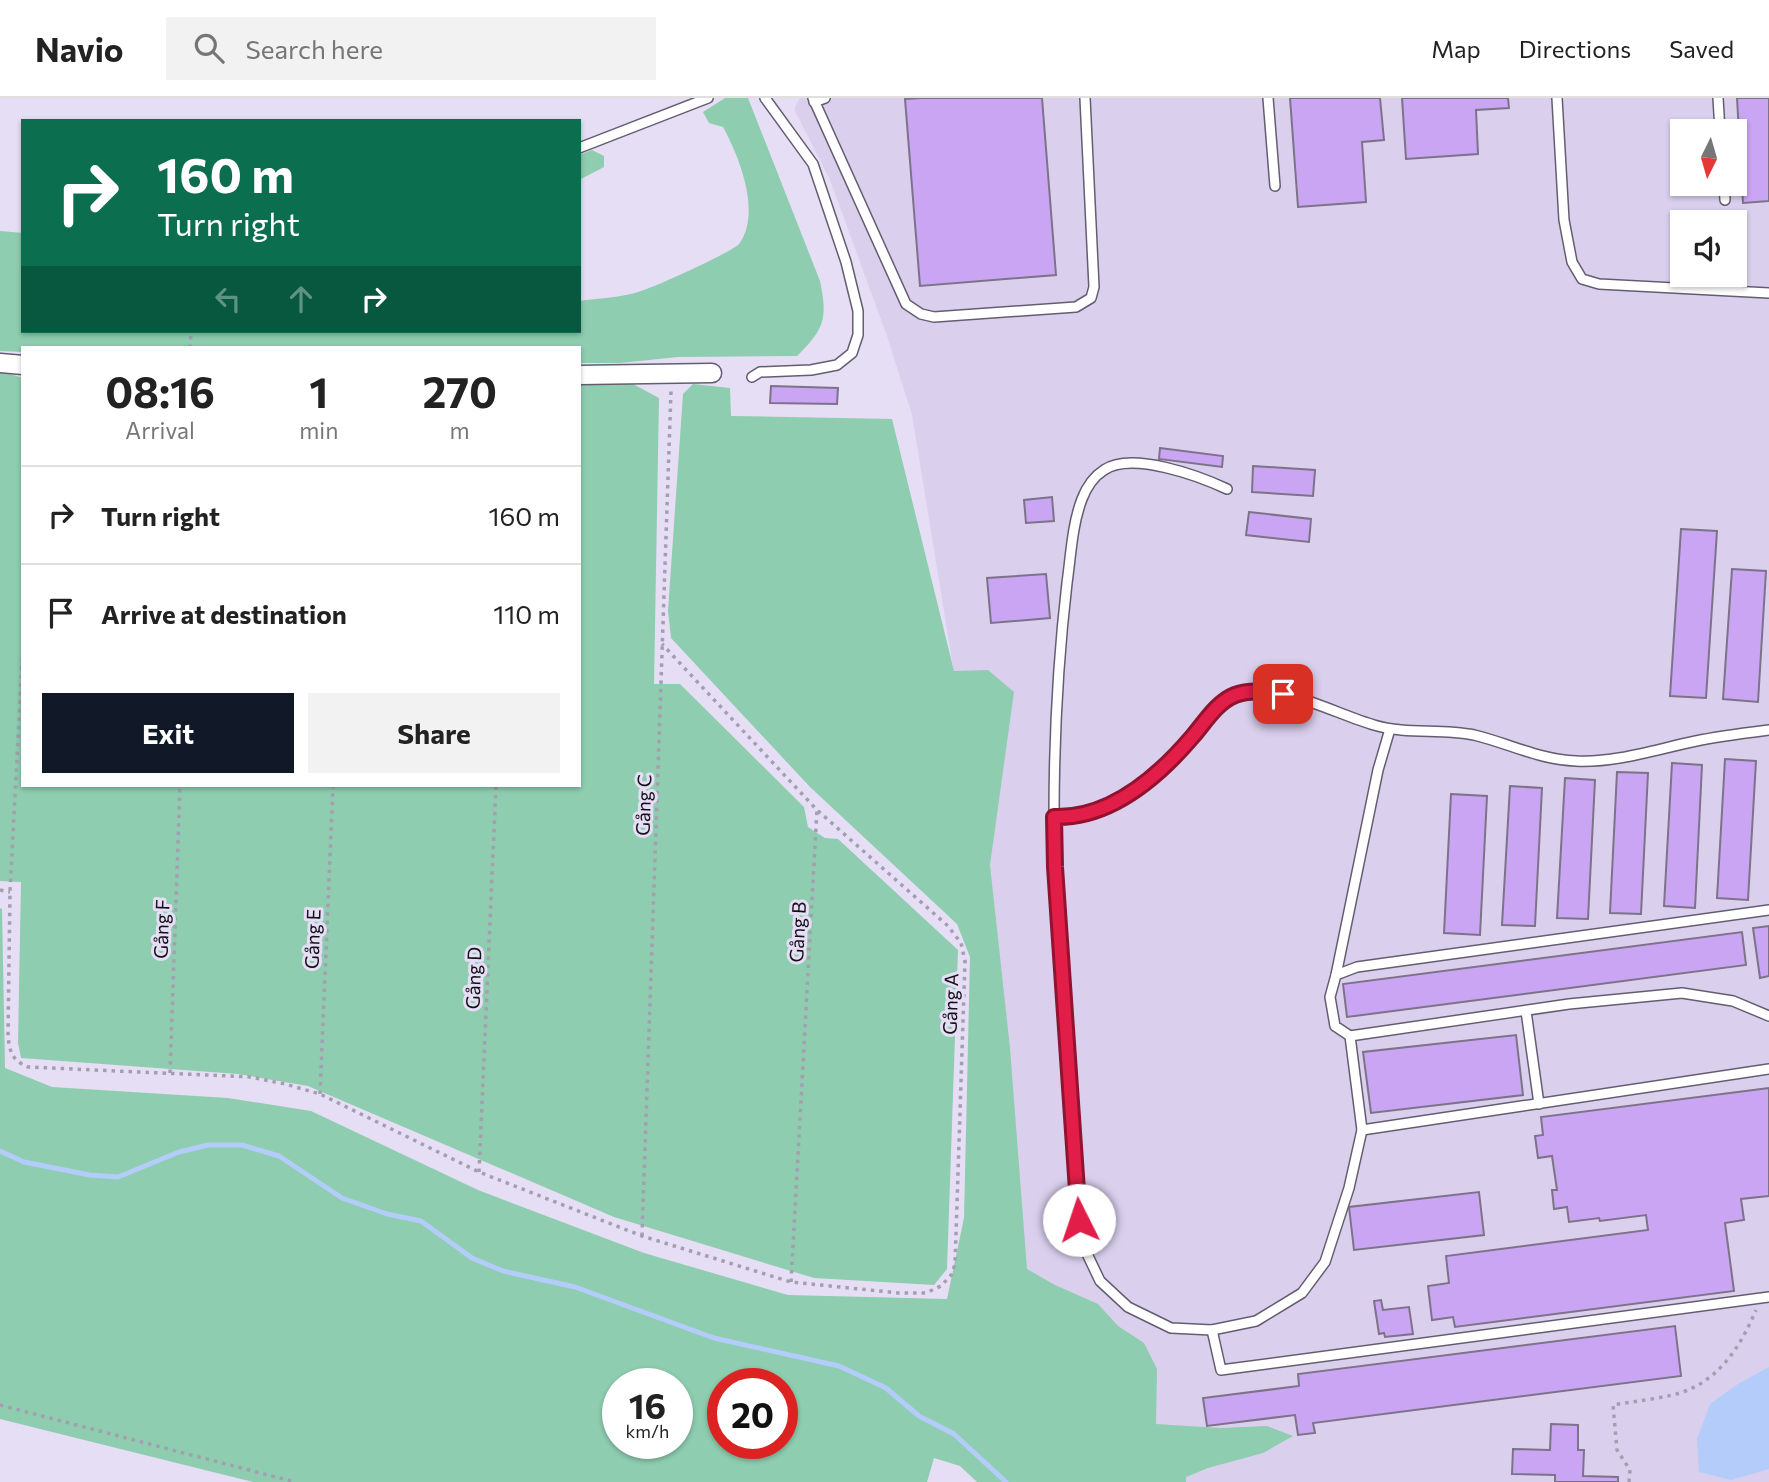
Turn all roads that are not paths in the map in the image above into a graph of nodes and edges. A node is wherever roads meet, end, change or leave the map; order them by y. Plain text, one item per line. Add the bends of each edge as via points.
1 (708, 98) edge
2 (765, 98) edge
3 (825, 98) edge
4 (1084, 98) edge
5 (1268, 98) edge
6 (1557, 98) edge
7 (1718, 98) edge
8 (814, 100) edge
9 (1719, 119) edge
10 (581, 147) edge
11 (1275, 186) dead end
12 (1725, 196) edge
13 (1725, 200) dead end
14 (1769, 293) edge
15 (0, 363) edge
16 (21, 365) edge
17 (712, 373) dead end
18 (581, 374) edge
19 (752, 377) dead end
20 (1227, 489) dead end
21 (1390, 729) junction
22 (1769, 730) edge
23 (1054, 817) junction
24 (1769, 910) edge
25 (1336, 975) junction
26 (1526, 1011) junction
27 (1769, 1016) edge
28 (1350, 1036) junction
29 (1769, 1069) edge
30 (1539, 1104) junction
31 (1362, 1130) junction
32 (1765, 1297) edge
33 (1212, 1330) junction

1 - 10 lane
2 - 19 lane via 813,164 846,262 859,312 858,335 852,353 837,365 760,372
3 - 8 lane
4 - 8 lane via 1091,298 1076,307 934,317 906,304
5 - 11 lane
6 - 14 lane via 1564,220 1572,262 1582,279 1599,284
7 - 9 lane
12 - 13 lane
15 - 16 street
17 - 18 street
20 - 23 lane via 1172,469 1128,463 1107,467 1091,480 1073,539 1065,604
21 - 22 lane via 1473,735 1539,756 1576,761
21 - 23 lane via 1283,694 1256,691 1233,695 1154,774 1122,799 1091,813
21 - 25 lane
23 - 33 lane via 1080,1239 1100,1281 1128,1307 1171,1328
24 - 25 lane via 1357,967
25 - 28 lane via 1330,997 1335,1026
26 - 27 lane via 1682,993 1733,1001
26 - 28 lane
26 - 30 lane
28 - 31 lane
29 - 30 lane
30 - 31 lane
31 - 33 lane via 1325,1262 1302,1293 1256,1321
32 - 33 lane via 1221,1370

